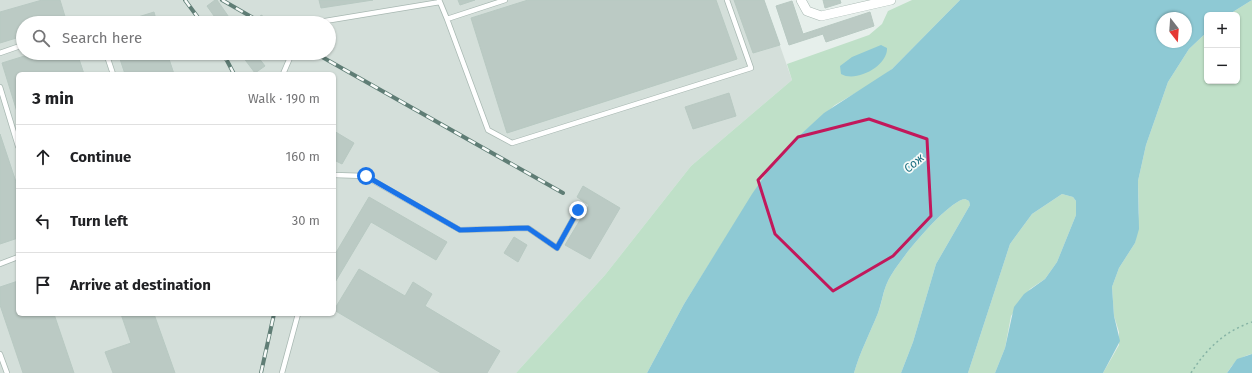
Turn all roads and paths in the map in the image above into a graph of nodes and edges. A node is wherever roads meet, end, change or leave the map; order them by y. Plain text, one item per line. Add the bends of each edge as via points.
1 (505, 0) edge
2 (726, 0) edge
3 (801, 0) edge
4 (888, 0) edge
5 (439, 1) edge
6 (336, 19) edge
7 (448, 19) junction
8 (16, 47) edge
9 (0, 53) edge
10 (108, 60) edge
11 (289, 60) edge
12 (112, 72) edge
13 (284, 72) edge
14 (0, 87) edge
15 (16, 139) edge
16 (336, 175) edge
17 (578, 210) dead end
18 (16, 258) edge
19 (0, 264) edge
20 (297, 316) edge
21 (1252, 322) edge
22 (0, 354) edge
23 (7, 373) edge
24 (282, 373) edge
25 (1192, 373) edge

1 - 7 lane
2 - 7 lane via 751,68 512,143 488,130
3 - 4 street via 807,10 821,16
5 - 6 lane
5 - 7 lane
8 - 9 lane
10 - 12 lane
11 - 13 lane
14 - 15 lane
16 - 17 lane via 366,176 460,230 528,228 557,248
18 - 19 lane
20 - 24 lane
21 - 25 path via 1240,326 1218,340 1207,350
22 - 23 lane

